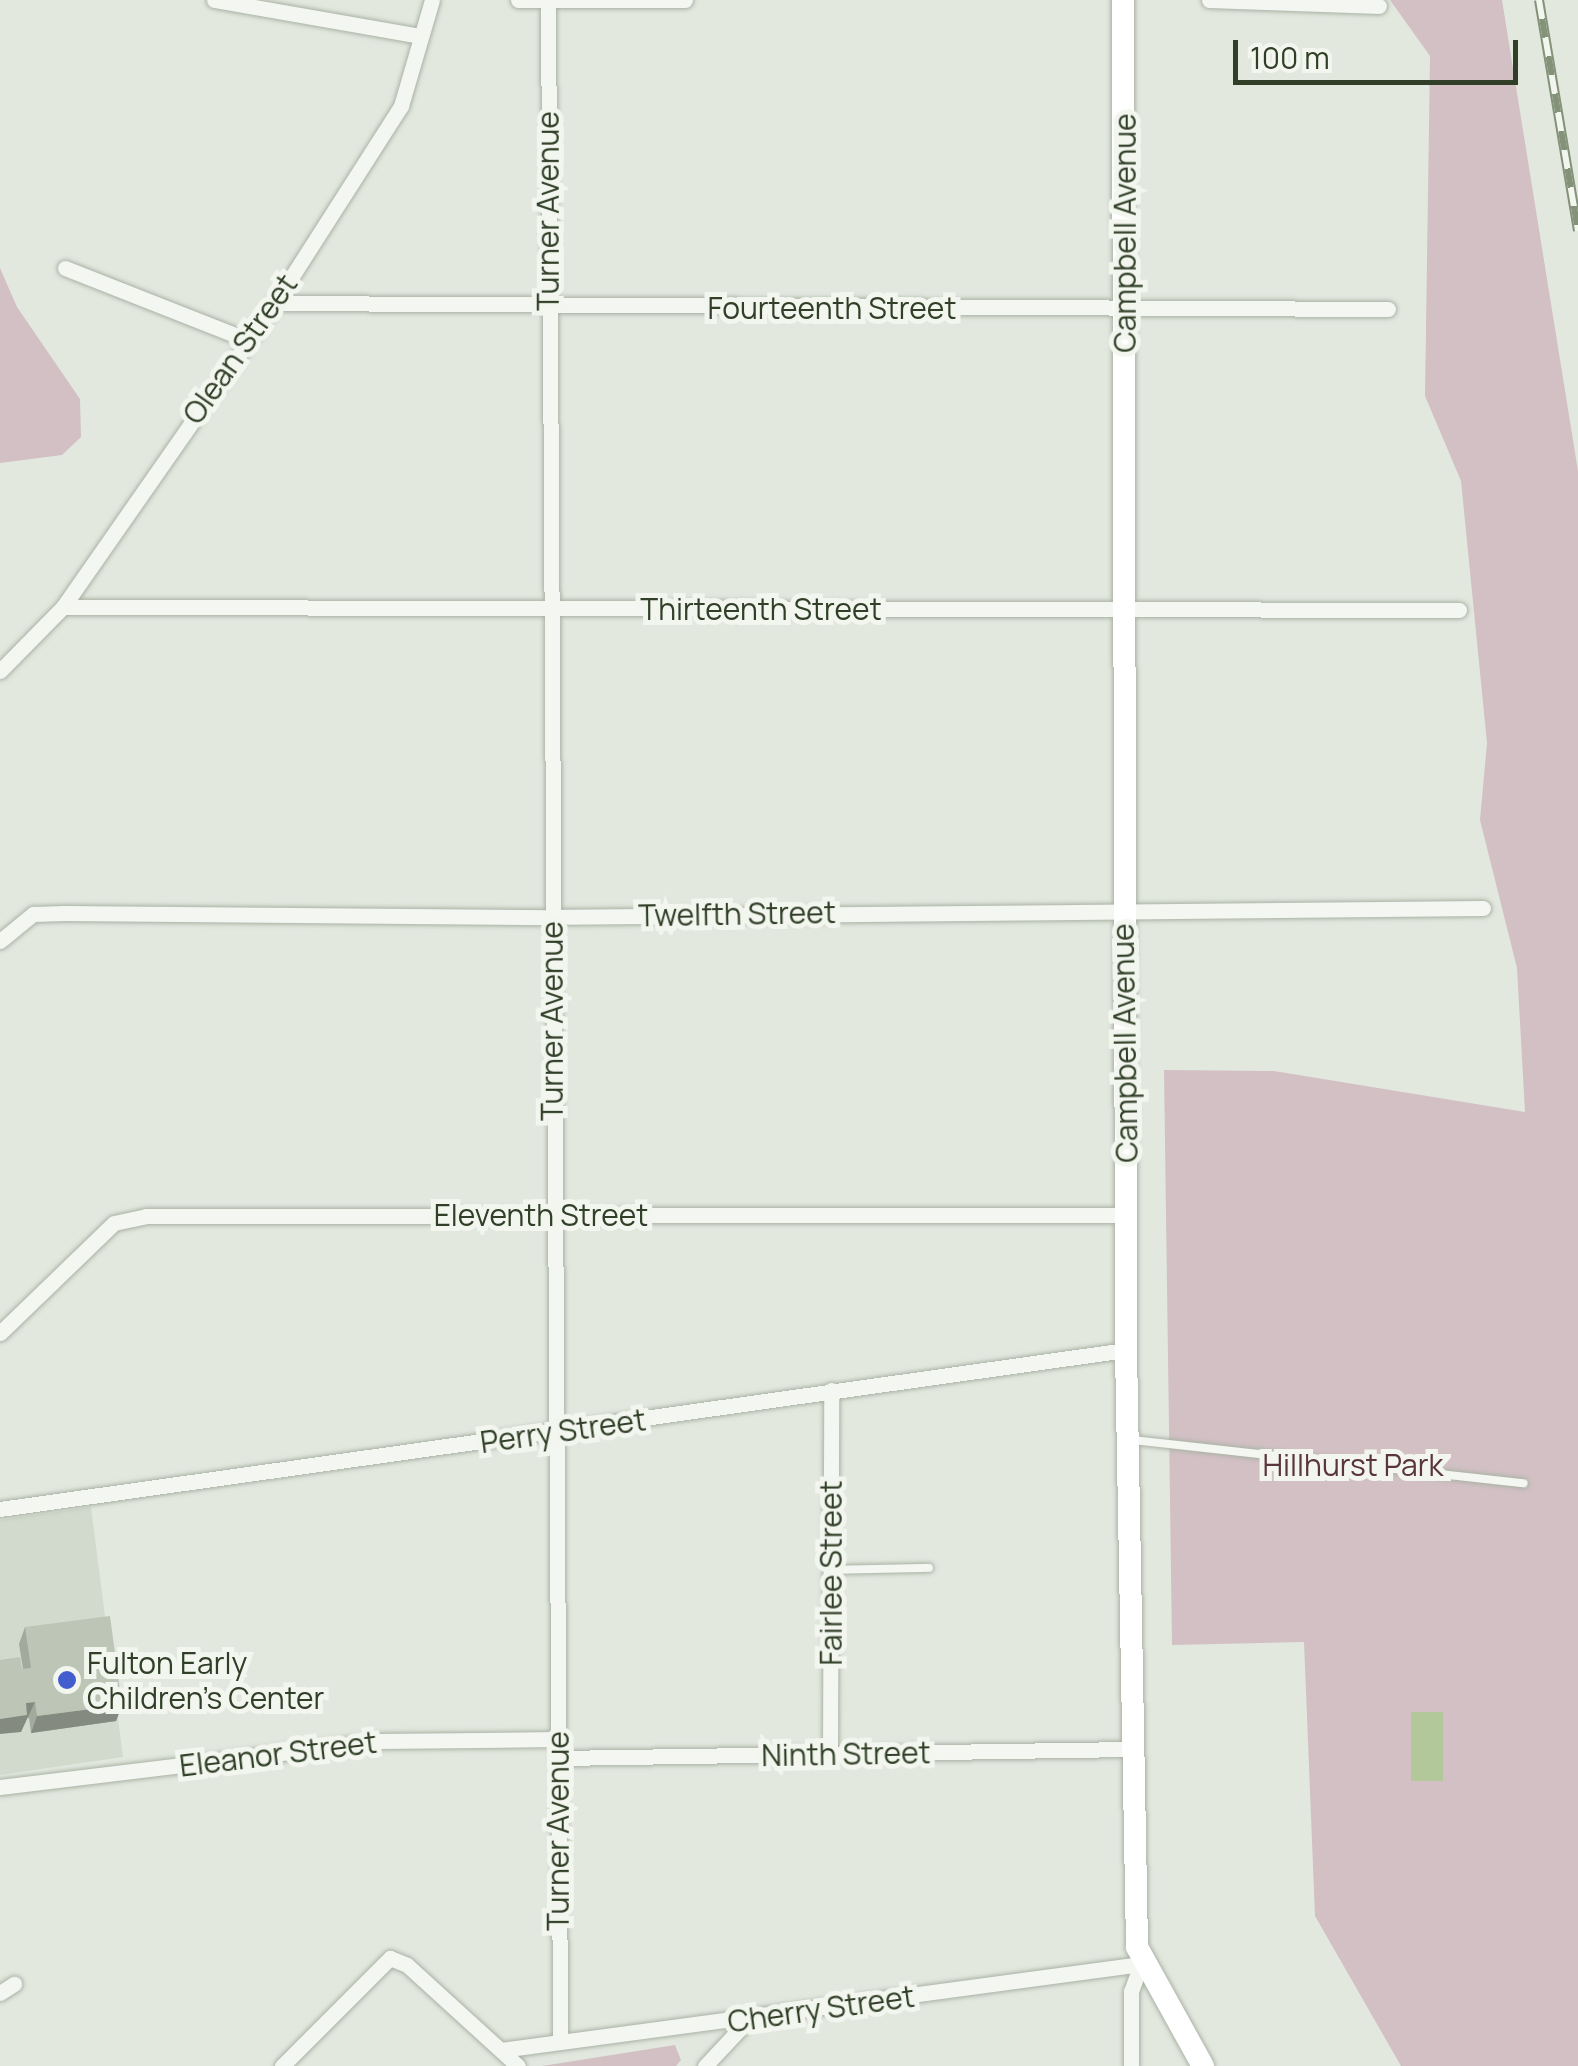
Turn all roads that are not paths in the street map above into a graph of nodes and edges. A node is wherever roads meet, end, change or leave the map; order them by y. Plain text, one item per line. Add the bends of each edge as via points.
1 (214, 0) edge
2 (432, 0) edge
3 (518, 0) edge
4 (548, 0) edge
5 (685, 0) edge
6 (1123, 0) edge
7 (1210, 0) edge
8 (1380, 6) dead end
9 (421, 36) junction
10 (65, 268) dead end
11 (275, 303) junction
12 (548, 308) junction
13 (1127, 308) junction
14 (1388, 309) dead end
15 (245, 339) junction
16 (62, 607) junction
17 (547, 609) junction
18 (1125, 610) junction
19 (1459, 610) dead end
20 (0, 672) edge
21 (1124, 907) junction
22 (1483, 908) dead end
23 (552, 917) junction
24 (0, 941) edge
25 (553, 1214) junction
26 (1127, 1215) junction
27 (0, 1333) edge
28 (1126, 1350) junction
29 (831, 1390) junction
30 (555, 1432) junction
31 (1128, 1440) junction
32 (1524, 1483) dead end
33 (0, 1508) edge
34 (929, 1568) dead end
35 (830, 1570) junction
36 (558, 1739) junction
37 (1134, 1749) junction
38 (830, 1755) junction
39 (558, 1758) junction
40 (0, 1787) edge
41 (1141, 1964) junction
42 (748, 2020) junction
43 (560, 2042) junction
44 (501, 2050) junction
45 (282, 2066) edge
46 (518, 2066) edge
47 (705, 2066) edge
48 (1131, 2066) edge
49 (1203, 2066) edge

1 - 9 street
2 - 9 street, Olean Street
3 - 4 street
4 - 5 street
4 - 12 street, Turner Avenue
6 - 13 street, Campbell Avenue
7 - 8 street
9 - 11 street, Olean Street via 402,106
10 - 15 street
11 - 12 street, Fourteenth Street
11 - 15 street, Olean Street
12 - 13 street, Fourteenth Street
12 - 17 street, Turner Avenue
13 - 14 street, Fourteenth Street
13 - 18 street, Campbell Avenue
15 - 16 street, Olean Street
16 - 17 street, Thirteenth Street
16 - 20 street, Olean Street
17 - 18 street, Thirteenth Street
17 - 23 street, Turner Avenue
18 - 19 street, Thirteenth Street
18 - 21 street, Campbell Avenue
21 - 22 street, Twelfth Street
21 - 23 street, Twelfth Street
21 - 26 street, Campbell Avenue
23 - 24 street, Twelfth Street via 33,914
23 - 25 street, Turner Avenue
25 - 26 street, Eleventh Street
25 - 27 street, Eleventh Street via 146,1216 114,1223
25 - 30 street, Turner Avenue
26 - 28 street, Campbell Avenue
28 - 29 street, Perry Street
28 - 31 street, Campbell Avenue
29 - 30 street, Perry Street
29 - 35 street, Fairlee Street
30 - 33 street, Perry Street
30 - 36 street, Turner Avenue
31 - 32 lane
31 - 37 street, Campbell Avenue
34 - 35 lane
35 - 38 street, Fairlee Street
36 - 39 street, Turner Avenue
36 - 40 street, Eleanor Street via 378,1741
37 - 38 street, Ninth Street
37 - 41 street, Campbell Avenue
38 - 39 street, Ninth Street
39 - 43 street, Turner Avenue
41 - 42 street, Cherry Street
41 - 48 street via 1131,1991
41 - 49 street via 1161,1981
42 - 43 street, Cherry Street
42 - 47 street
43 - 44 street, Cherry Street
44 - 45 street via 407,1965 390,1958
44 - 46 street

